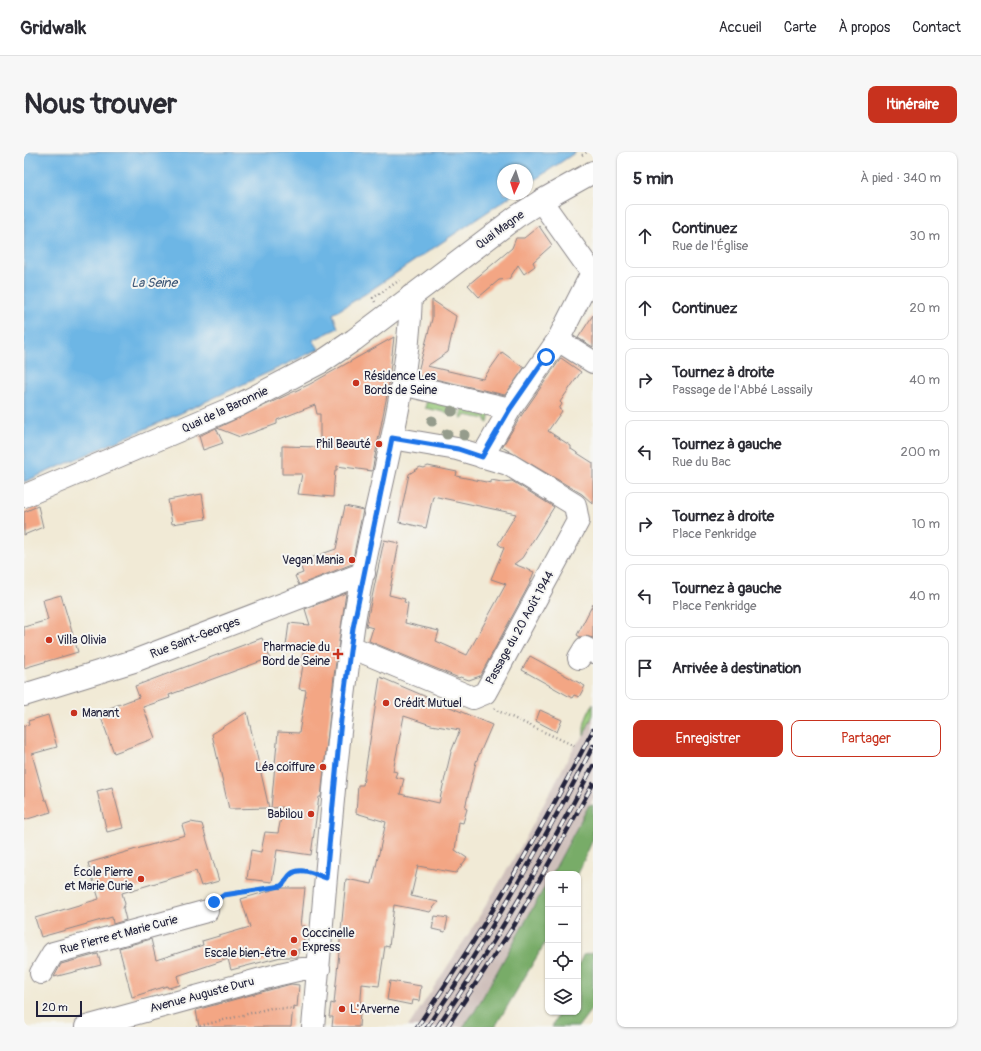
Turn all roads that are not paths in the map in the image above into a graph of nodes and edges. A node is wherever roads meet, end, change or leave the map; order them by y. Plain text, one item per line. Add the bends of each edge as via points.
1 (593, 172) edge
2 (541, 200) junction
3 (592, 274) edge
4 (411, 296) junction
5 (558, 340) junction
6 (593, 362) edge
7 (402, 384) junction
8 (510, 409) junction
9 (392, 438) junction
10 (482, 457) junction
11 (24, 496) edge
12 (364, 574) junction
13 (351, 647) junction
14 (24, 695) edge
15 (207, 911) road end
16 (319, 969) junction
17 (42, 973) dead end
18 (314, 1019) edge
19 (86, 1027) edge

1 - 2 street, Quai Magne
2 - 3 street
2 - 4 street, Quai Magne
3 - 5 street
4 - 7 street
4 - 11 street, Quai de la Baronnie via 323,361 239,405
5 - 6 street
5 - 8 street
7 - 8 street
7 - 9 street
8 - 10 street
9 - 10 street via 458,449
9 - 12 street
10 - 13 street, Passage du 20 Août 1944 via 508,464 575,505 578,521 485,692 473,698
12 - 13 street
12 - 14 street, Rue Saint-Georges via 134,661
13 - 16 street via 340,727
15 - 17 street, Rue Pierre et Marie Curie via 53,953
16 - 18 street
16 - 19 street, Avenue Auguste Duru via 302,969 280,974

